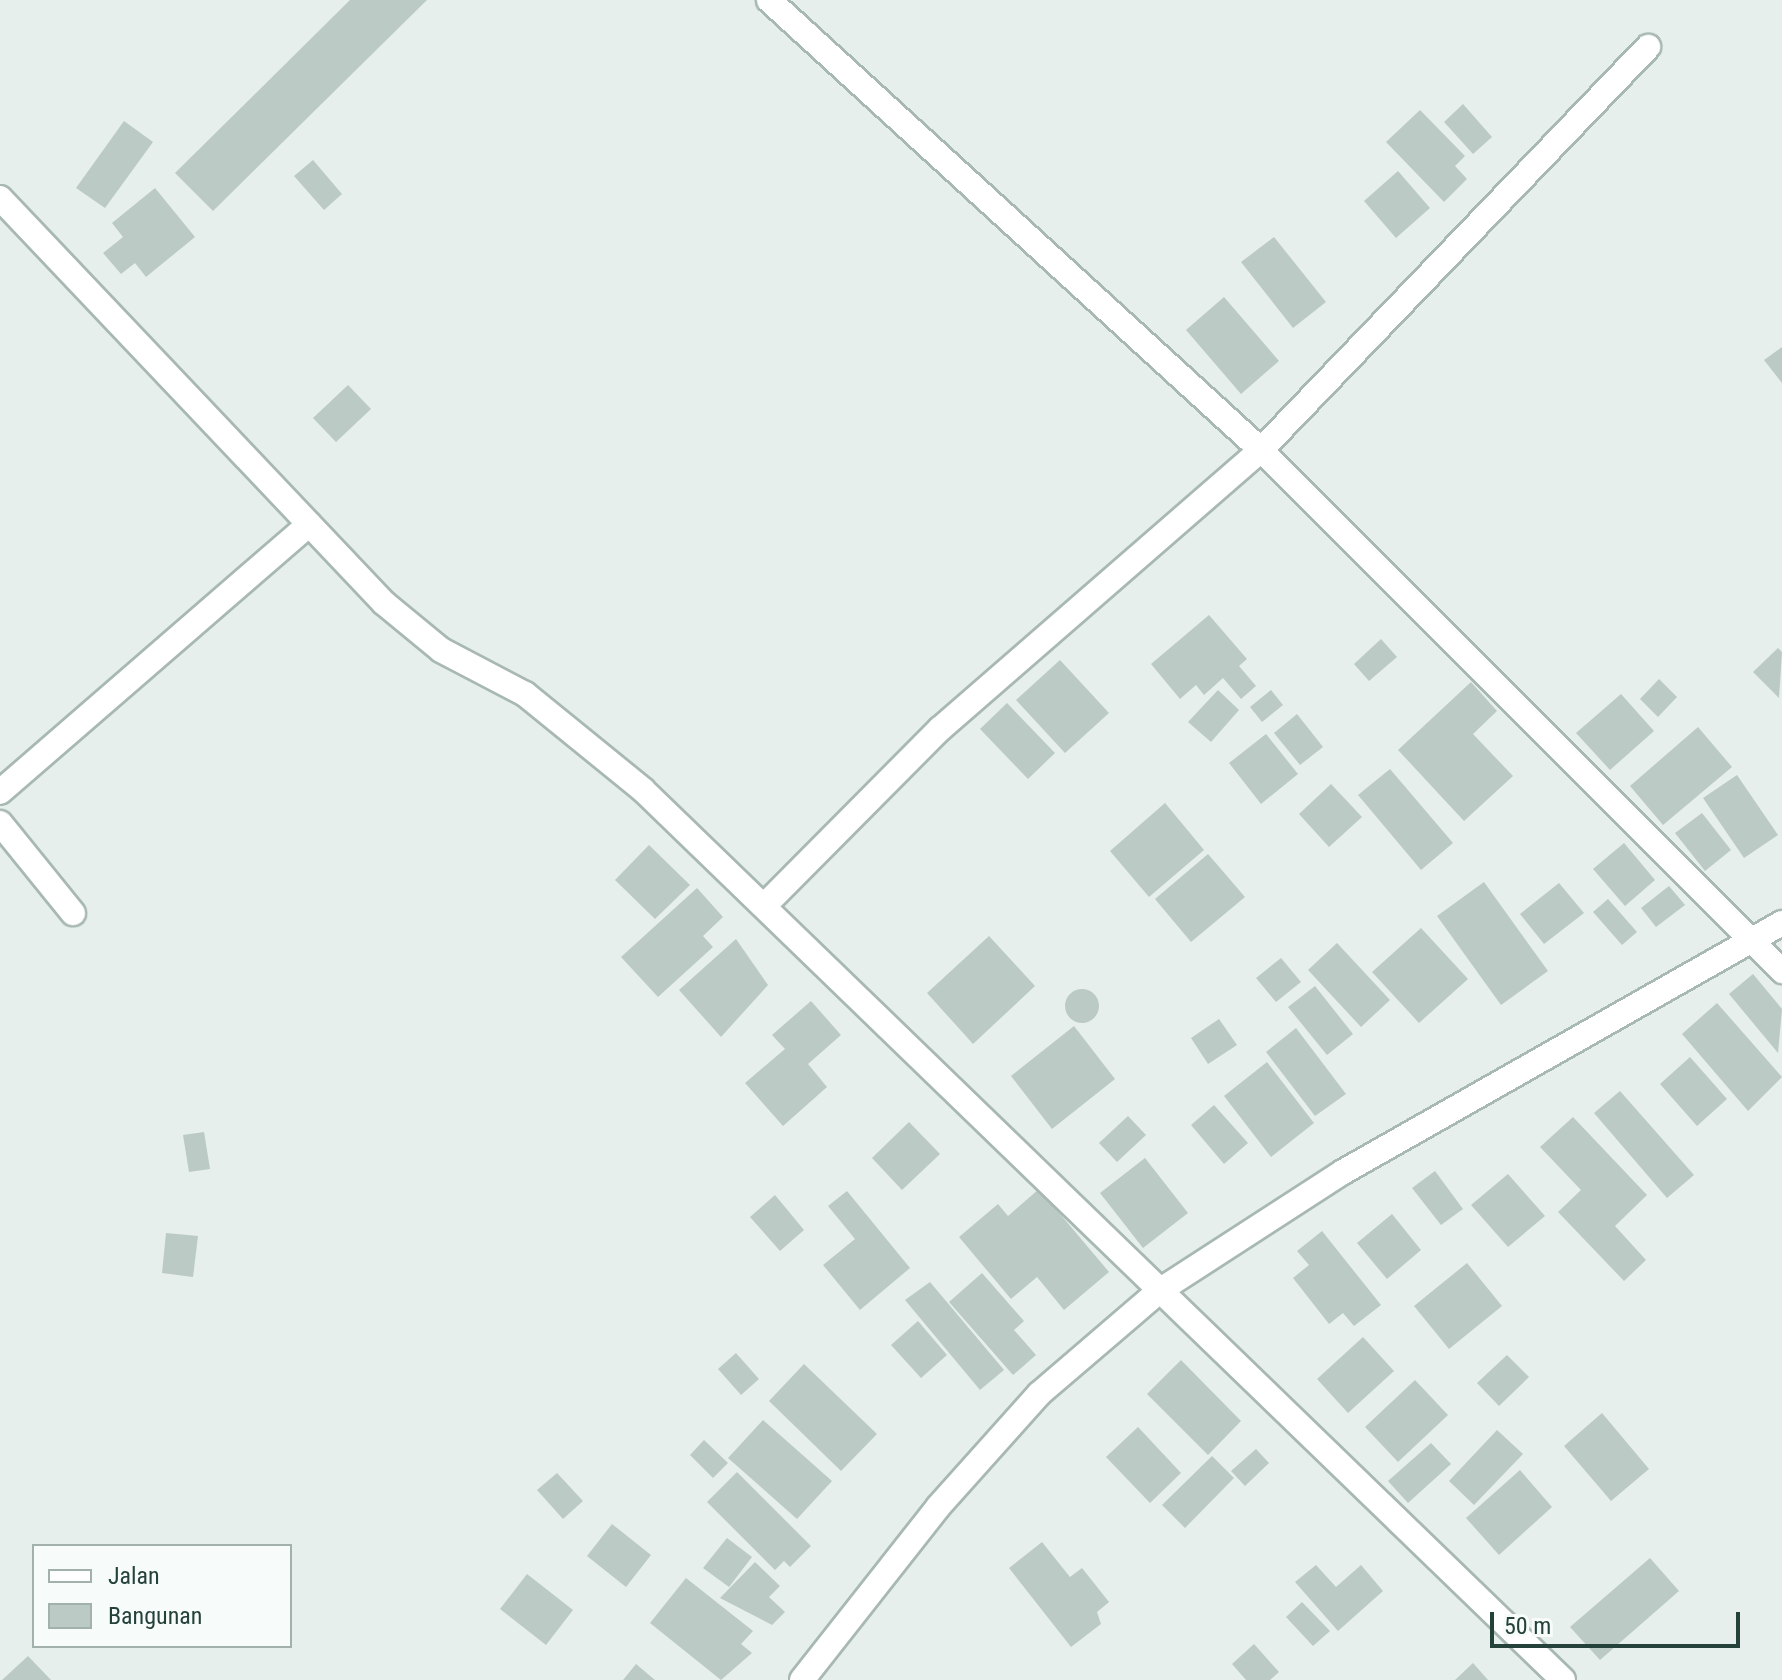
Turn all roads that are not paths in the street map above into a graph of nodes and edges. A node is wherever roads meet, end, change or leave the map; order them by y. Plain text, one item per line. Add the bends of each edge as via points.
1 (769, 0) edge
2 (1648, 47) dead end
3 (0, 198) edge
4 (1261, 450) junction
5 (309, 524) junction
6 (0, 792) edge
7 (0, 823) edge
8 (766, 904) junction
9 (73, 913) dead end
10 (1782, 923) edge
11 (1755, 944) junction
12 (1782, 971) edge
13 (1159, 1291) junction
14 (802, 1680) edge
15 (1563, 1680) edge

1 - 4 street
2 - 4 street
3 - 5 street
4 - 8 street via 940,729
4 - 11 street
5 - 6 street
5 - 8 street via 407,622 441,650 525,694
7 - 9 street
8 - 13 street
10 - 11 street
11 - 12 street
11 - 13 street via 1343,1172
13 - 14 street via 1039,1394 938,1507
13 - 15 street

